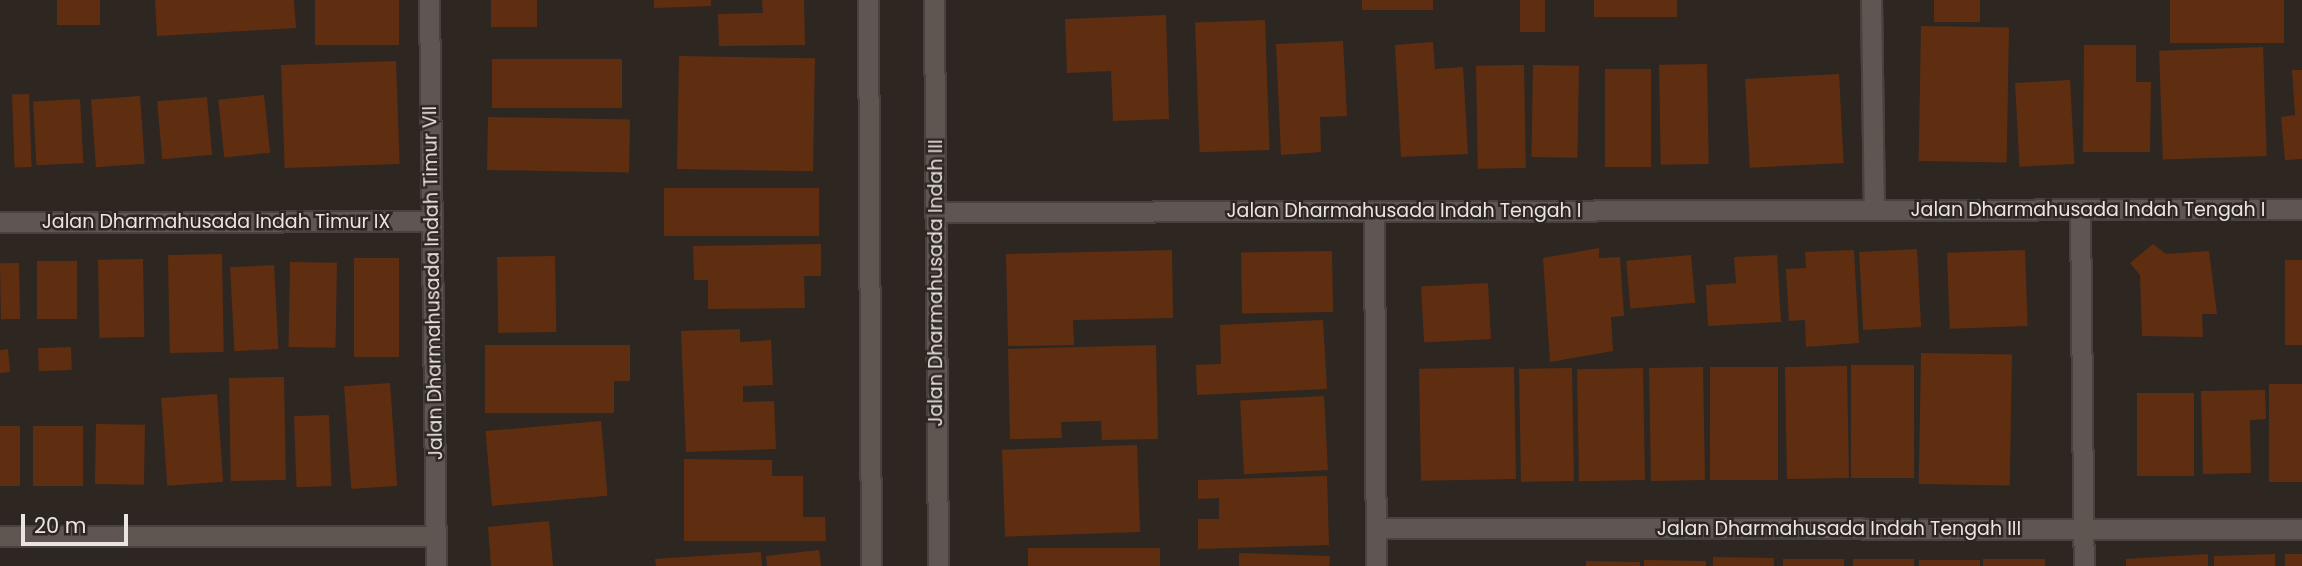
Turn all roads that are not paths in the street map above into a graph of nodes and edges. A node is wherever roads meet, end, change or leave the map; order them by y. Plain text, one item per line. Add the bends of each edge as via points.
1 (429, 0) edge
2 (868, 0) edge
3 (934, 0) edge
4 (1871, 0) edge
5 (2302, 209) edge
6 (1874, 210) junction
7 (2080, 210) junction
8 (1374, 211) junction
9 (935, 212) junction
10 (432, 221) junction
11 (0, 222) edge
12 (1376, 528) junction
13 (2083, 529) junction
14 (2302, 529) edge
15 (0, 536) edge
16 (436, 536) junction
17 (436, 566) edge
18 (871, 566) edge
19 (938, 566) edge
20 (1376, 566) edge
21 (2084, 566) edge

1 - 10 street, Jalan Dharmahusada Indah Timur VII
2 - 18 street
3 - 9 street, Jalan Dharmahusada Indah III
4 - 6 street
5 - 7 street, Jalan Dharmahusada Indah Tengah I
6 - 7 street, Jalan Dharmahusada Indah Tengah I
6 - 8 street, Jalan Dharmahusada Indah Tengah I
7 - 13 street
8 - 9 street, Jalan Dharmahusada Indah Tengah I
8 - 12 street
9 - 19 street, Jalan Dharmahusada Indah III
10 - 11 street, Jalan Dharmahusada Indah Timur IX
10 - 16 street, Jalan Dharmahusada Indah Timur VII
12 - 13 street, Jalan Dharmahusada Indah Tengah III
12 - 20 street
13 - 14 street, Jalan Dharmahusada Indah Tengah III
13 - 21 street
15 - 16 street
16 - 17 street, Jalan Dharmahusada Indah Timur VII

